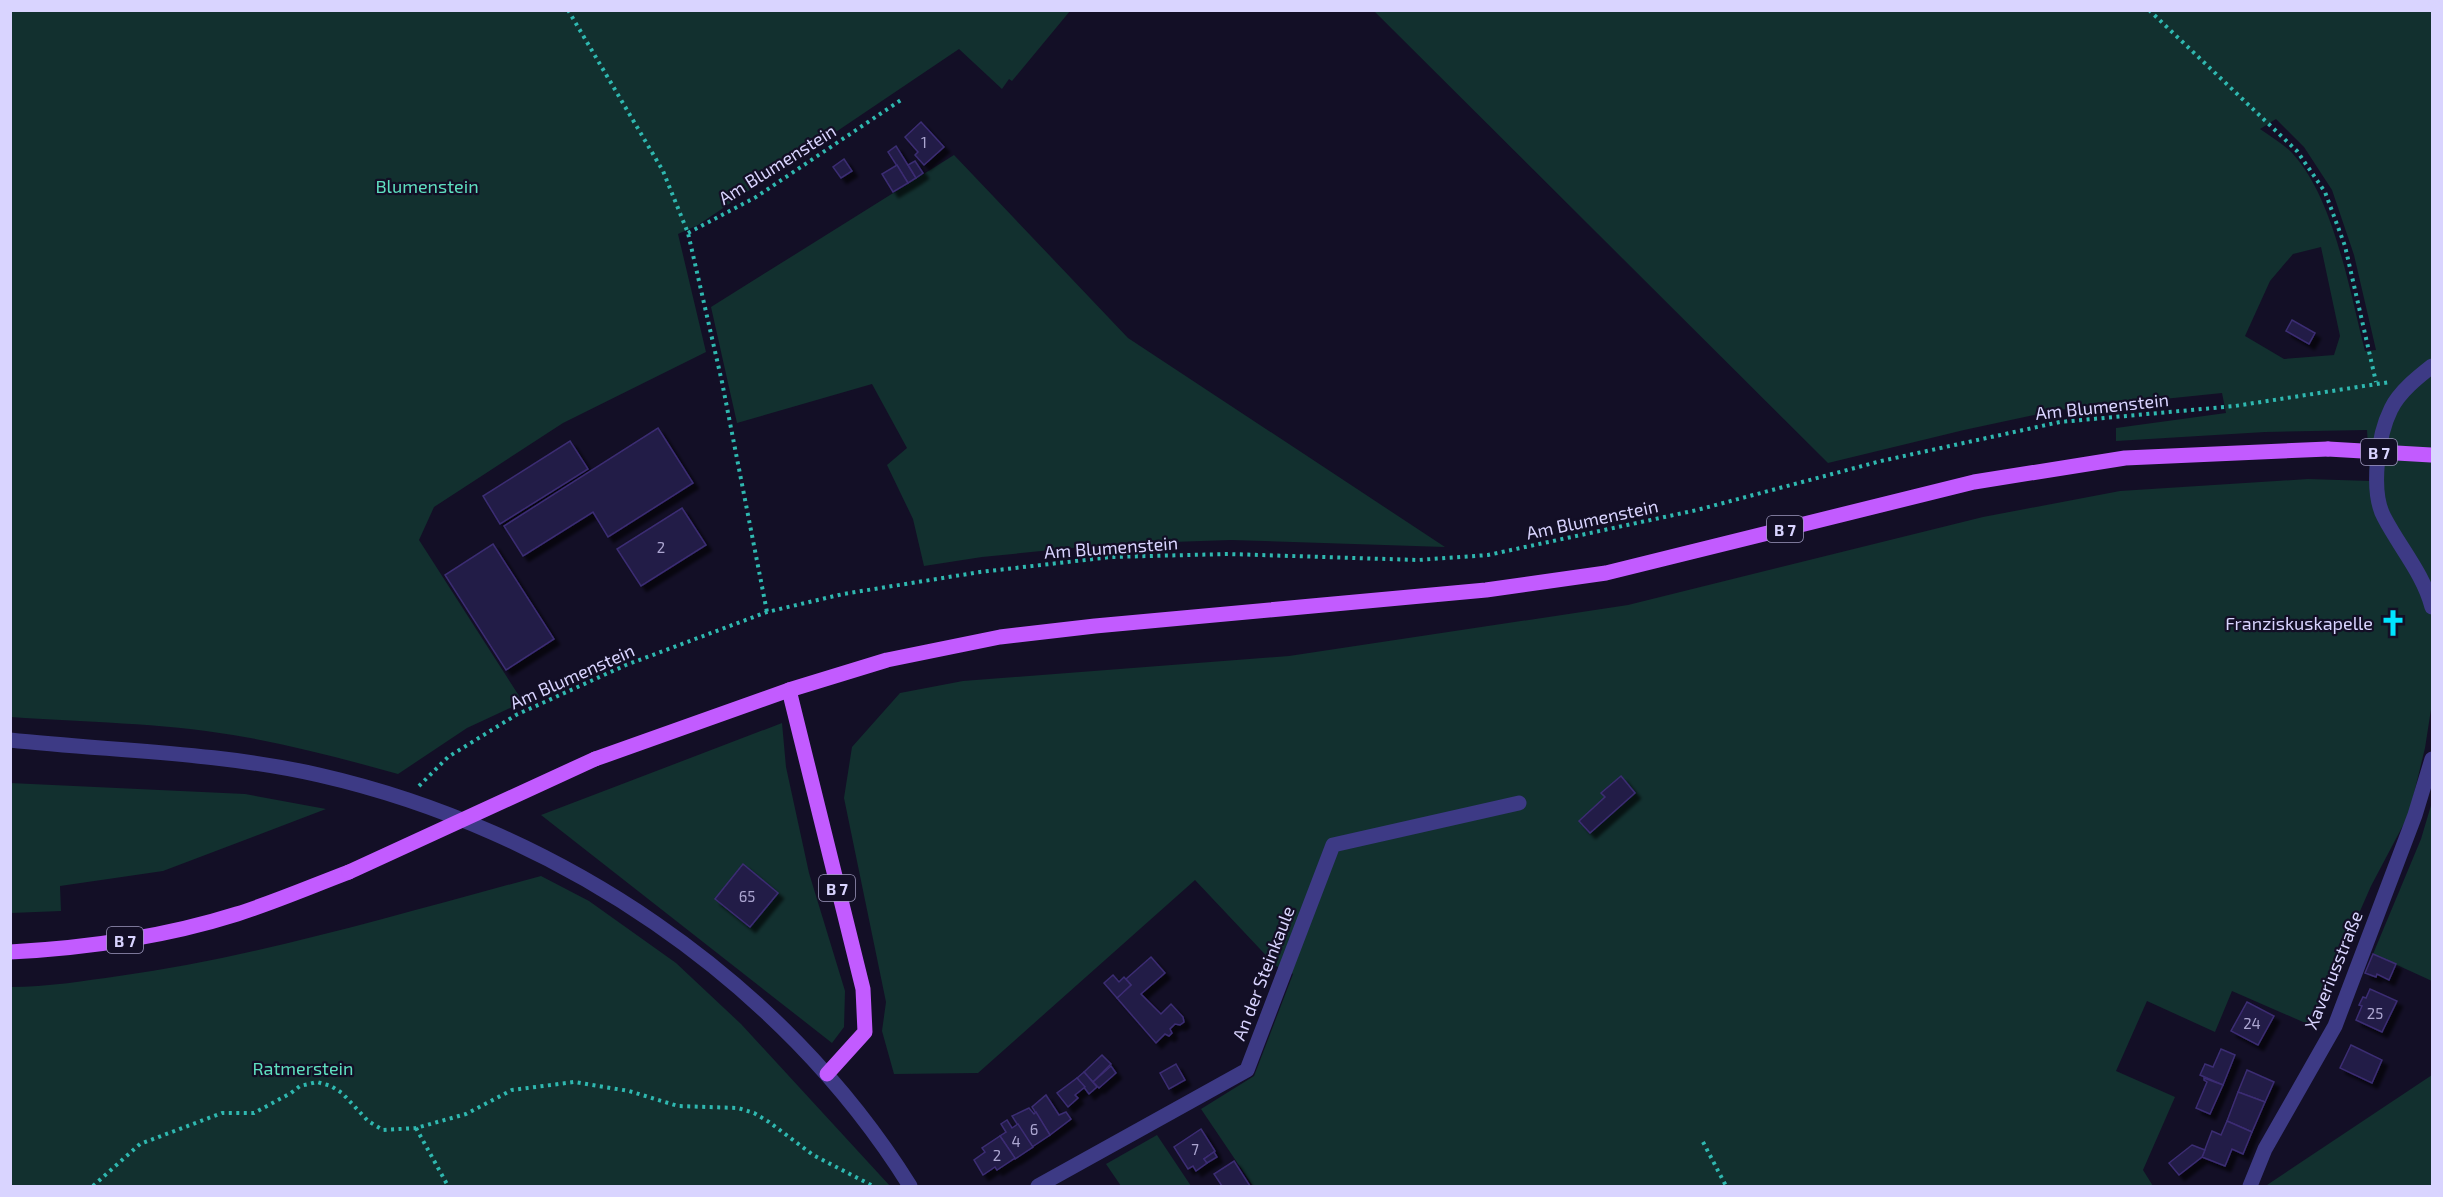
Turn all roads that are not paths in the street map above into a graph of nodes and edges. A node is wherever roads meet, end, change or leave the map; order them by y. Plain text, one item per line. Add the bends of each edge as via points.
1 (2433, 366) edge
2 (2432, 455) edge
3 (2433, 607) edge
4 (789, 690) junction
5 (10, 740) edge
6 (2433, 759) edge
7 (1519, 803) dead end
8 (10, 952) edge
9 (827, 1074) junction
10 (910, 1186) edge
11 (1038, 1186) edge
12 (2250, 1186) edge

1 - 3 street via 2391,408 2381,440 2376,482 2383,515 2414,565
2 - 4 main road, B 7, bridge via 2328,449 2125,458 1974,482 1606,573 1486,590 1000,637 887,660
4 - 8 main road, B 7, bridge via 595,759 349,872 237,914 163,933 70,949
4 - 9 main road, B 7 via 863,989 865,1032
5 - 9 street via 237,760 319,775 407,798 506,837 678,938 764,1009
6 - 12 street, Xaveriusstraße via 2335,1026 2265,1149
7 - 11 street, An der Steinkaule via 1333,845 1247,1070
9 - 10 street via 887,1149

